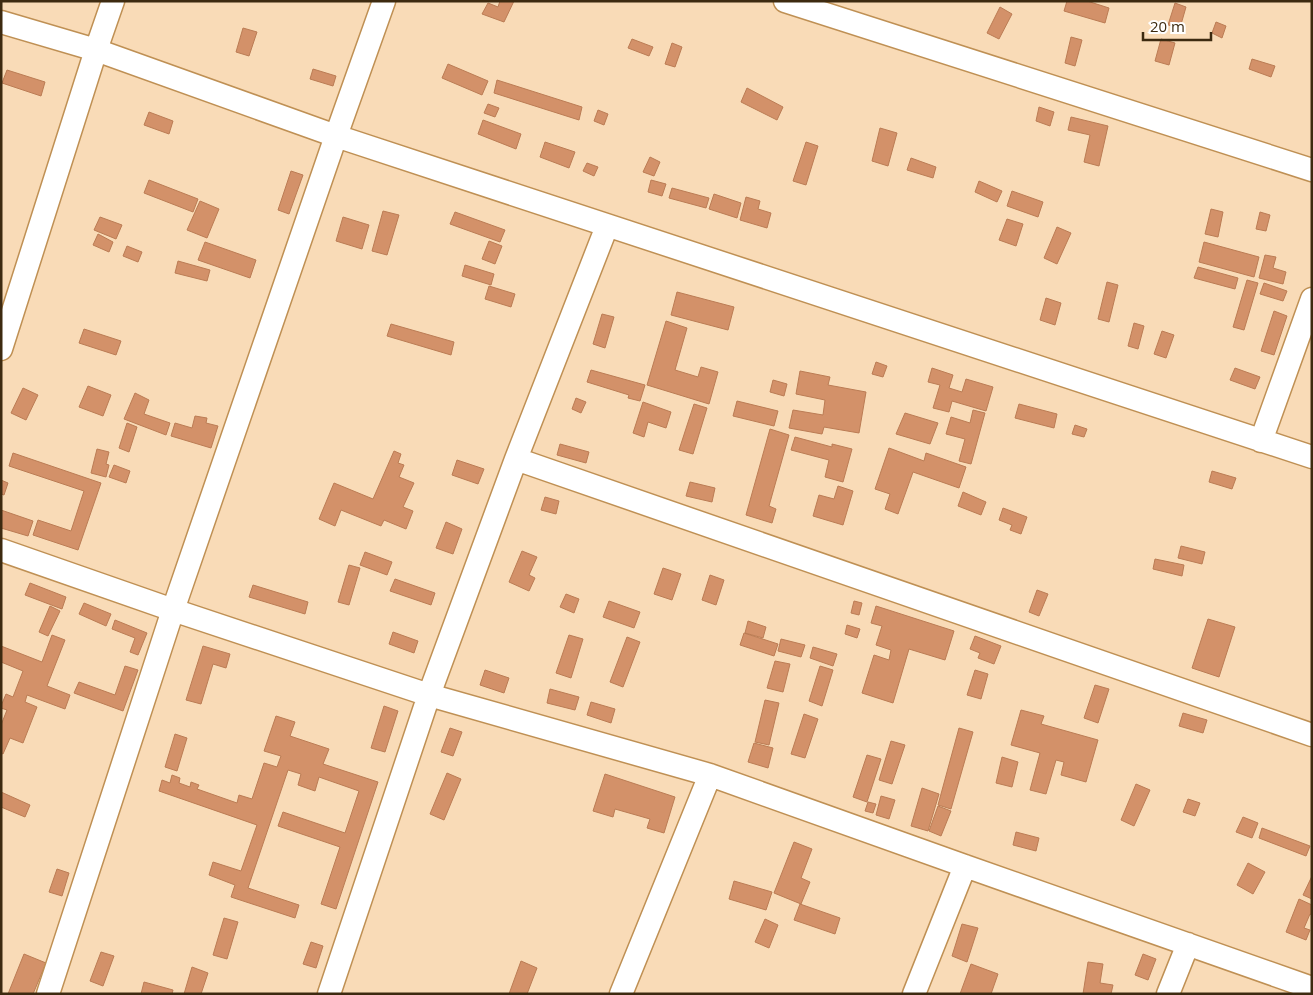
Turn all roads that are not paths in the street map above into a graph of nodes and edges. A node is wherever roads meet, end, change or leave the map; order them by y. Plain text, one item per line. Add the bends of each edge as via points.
1 (113, 1) edge
2 (384, 1) edge
3 (785, 1) edge
4 (1, 22) edge
5 (96, 50) junction
6 (336, 136) junction
7 (1312, 170) edge
8 (607, 226) junction
9 (1312, 299) edge
10 (1, 349) edge
11 (1261, 441) junction
12 (1312, 457) edge
13 (516, 459) junction
14 (1, 550) edge
15 (173, 610) junction
16 (428, 695) junction
17 (1312, 736) edge
18 (710, 774) junction
19 (965, 866) junction
20 (1188, 944) junction
21 (1312, 988) edge
22 (48, 994) edge
23 (329, 994) edge
24 (621, 994) edge
25 (914, 994) edge
26 (1168, 994) edge

1 - 5 street
2 - 6 street
3 - 7 street
4 - 5 street
5 - 6 street
5 - 10 street
6 - 8 street
6 - 15 street
8 - 11 street
8 - 13 street
9 - 11 street
11 - 12 street
13 - 16 street
13 - 17 street
14 - 15 street
15 - 16 street
15 - 22 street
16 - 18 street
16 - 23 street
18 - 19 street
18 - 24 street
19 - 20 street
19 - 25 street
20 - 21 street
20 - 26 street

